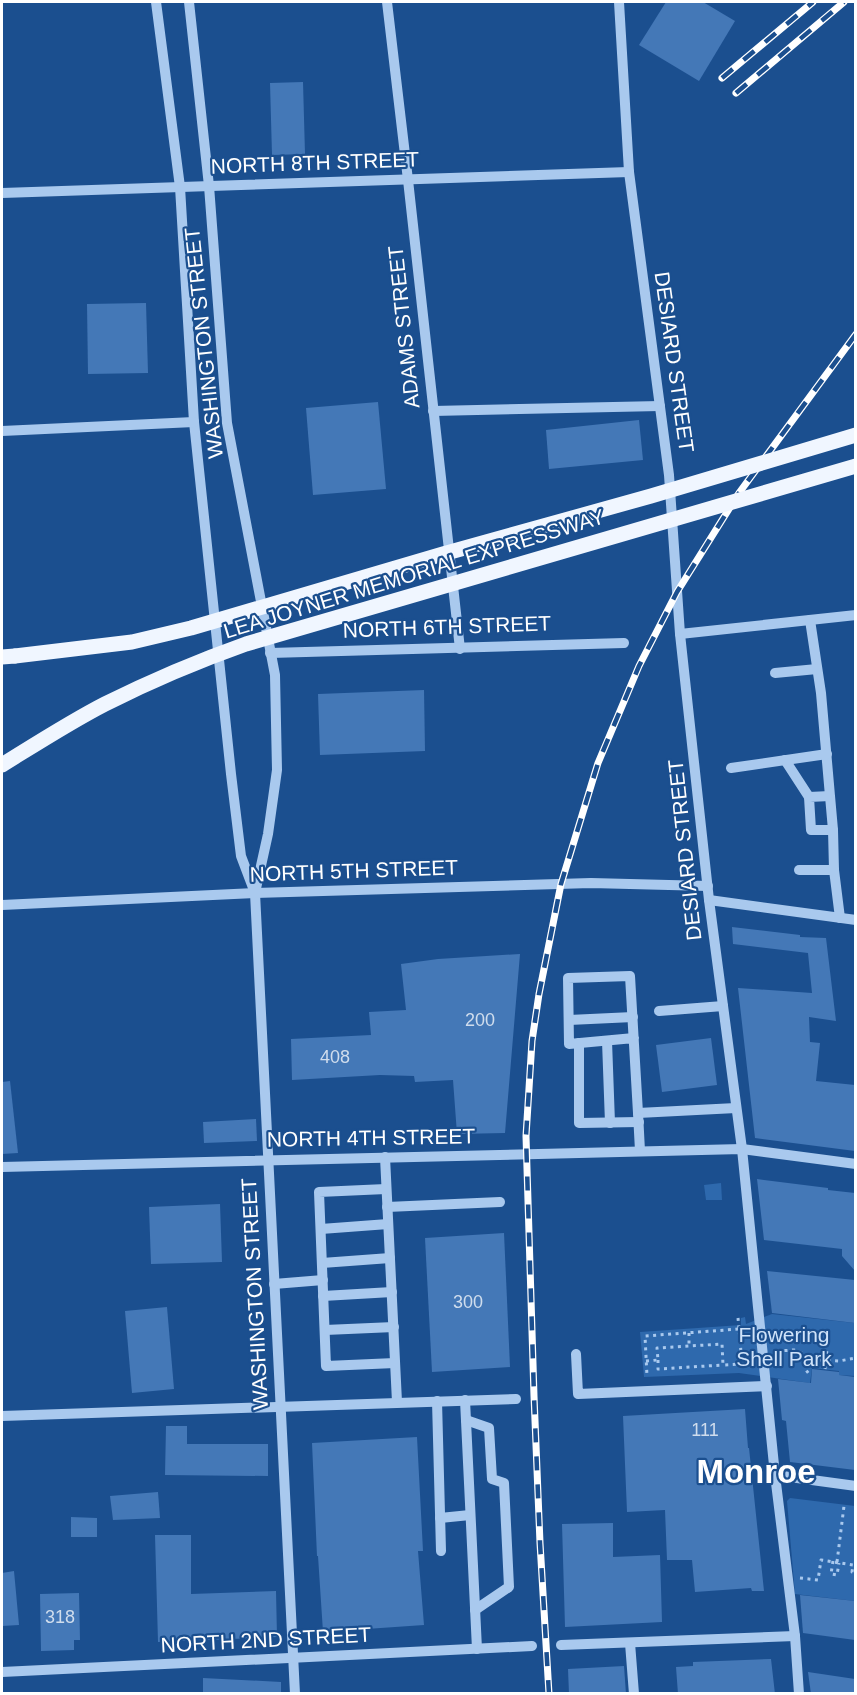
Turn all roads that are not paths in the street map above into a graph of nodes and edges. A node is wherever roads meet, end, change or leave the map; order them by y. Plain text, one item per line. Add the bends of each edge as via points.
1 (156, 2) edge
2 (189, 2) edge
3 (387, 2) edge
4 (619, 2) edge
5 (629, 172) junction
6 (408, 180) junction
7 (209, 186) junction
8 (180, 188) junction
9 (2, 194) edge
10 (660, 405) junction
11 (433, 411) junction
12 (194, 422) junction
13 (2, 430) edge
14 (855, 435) edge
15 (855, 466) edge
16 (854, 613) edge
17 (810, 620) junction
18 (680, 634) junction
19 (624, 643) dead end
20 (460, 649) junction
21 (270, 653) junction
22 (8, 656) edge
23 (817, 669) junction
24 (775, 673) dead end
25 (827, 754) junction
26 (784, 760) junction
27 (2, 765) edge
28 (731, 768) dead end
29 (830, 796) junction
30 (809, 797) junction
31 (833, 830) junction
32 (799, 870) dead end
33 (834, 870) junction
34 (708, 886) junction
35 (255, 893) junction
36 (709, 900) junction
37 (2, 905) edge
38 (840, 918) junction
39 (855, 920) edge
40 (723, 1006) junction
41 (659, 1011) dead end
42 (633, 1017) junction
43 (569, 1020) junction
44 (634, 1038) junction
45 (607, 1041) junction
46 (579, 1043) junction
47 (736, 1108) junction
48 (639, 1118) junction
49 (610, 1123) junction
50 (742, 1149) junction
51 (640, 1151) junction
52 (385, 1157) junction
53 (268, 1160) junction
54 (855, 1164) edge
55 (2, 1167) edge
56 (386, 1189) junction
57 (500, 1202) dead end
58 (387, 1207) junction
59 (388, 1224) junction
60 (321, 1228) junction
61 (390, 1257) junction
62 (322, 1263) junction
63 (323, 1280) junction
64 (274, 1284) junction
65 (392, 1292) junction
66 (323, 1296) junction
67 (394, 1327) junction
68 (325, 1330) junction
69 (576, 1353) dead end
70 (395, 1363) junction
71 (767, 1386) junction
72 (516, 1399) dead end
73 (465, 1400) junction
74 (437, 1401) junction
75 (397, 1402) junction
76 (281, 1407) junction
77 (2, 1416) edge
78 (466, 1420) junction
79 (775, 1475) junction
80 (855, 1486) edge
81 (470, 1515) junction
82 (440, 1518) junction
83 (441, 1551) dead end
84 (475, 1610) junction
85 (795, 1636) junction
86 (630, 1643) junction
87 (561, 1645) dead end
88 (532, 1646) dead end
89 (477, 1649) junction
90 (293, 1659) junction
91 (2, 1672) edge
92 (295, 1694) edge
93 (634, 1694) edge
94 (799, 1694) edge

1 - 8 street, WASHINGTON STREET
2 - 7 street, WASHINGTON STREET
3 - 6 street, ADAMS STREET
4 - 5 street, DESIARD STREET
5 - 6 street, NORTH 8TH STREET
5 - 10 street, DESIARD STREET
6 - 7 street, NORTH 8TH STREET
6 - 11 street, ADAMS STREET
7 - 8 street, NORTH 8TH STREET
7 - 21 street, WASHINGTON STREET via 227,423
8 - 9 street, NORTH 8TH STREET
8 - 12 street, WASHINGTON STREET
10 - 11 street
10 - 18 street, DESIARD STREET
11 - 20 street, ADAMS STREET
12 - 13 street
12 - 35 street, WASHINGTON STREET via 241,856
14 - 22 main road, LEA JOYNER MEMORIAL EXPRESSWAY, bridge via 191,628 132,642
15 - 27 main road, LEA JOYNER MEMORIAL EXPRESSWAY, bridge via 246,644 104,704
16 - 17 street
17 - 18 street
17 - 23 street
18 - 34 street, DESIARD STREET
19 - 20 street, NORTH 6TH STREET
20 - 21 street, NORTH 6TH STREET
21 - 35 street, WASHINGTON STREET via 275,675 277,770
23 - 24 street
23 - 25 street
25 - 26 street
25 - 29 street
26 - 28 street
26 - 30 street
29 - 30 street
29 - 31 street
30 - 31 street via 811,830
31 - 33 street
32 - 33 street
33 - 38 street
34 - 35 street, NORTH 5TH STREET via 591,883
34 - 36 street, DESIARD STREET
35 - 37 street, NORTH 5TH STREET
35 - 53 street, WASHINGTON STREET
36 - 38 street
36 - 40 street, DESIARD STREET
38 - 39 street
40 - 41 street
40 - 47 street, DESIARD STREET
42 - 43 street
42 - 43 street via 630,976 568,978
42 - 44 street
43 - 46 street via 569,1044
44 - 45 street
44 - 48 street
45 - 46 street
45 - 49 street
46 - 49 street via 579,1123
47 - 48 street
47 - 50 street, DESIARD STREET
48 - 49 street
48 - 51 street
50 - 51 street, NORTH 4TH STREET
50 - 54 street, NORTH 4TH STREET
50 - 71 street, DESIARD STREET
51 - 52 street, NORTH 4TH STREET
52 - 53 street, NORTH 4TH STREET
52 - 56 street
53 - 55 street, NORTH 4TH STREET
53 - 64 street, WASHINGTON STREET
56 - 58 street
56 - 60 street via 319,1192
57 - 58 street
58 - 59 street
59 - 60 street
59 - 61 street
60 - 62 street
61 - 62 street
61 - 65 street
62 - 63 street
63 - 64 street
63 - 66 street
64 - 76 street, WASHINGTON STREET
65 - 66 street
65 - 67 street
66 - 68 street
67 - 68 street
67 - 70 street
68 - 70 street via 326,1366
69 - 71 street via 578,1394
70 - 75 street
71 - 79 street, DESIARD STREET
72 - 73 street
73 - 74 street
73 - 78 street
74 - 75 street
74 - 82 street
75 - 76 street
76 - 77 street
76 - 90 street, WASHINGTON STREET
78 - 81 street
78 - 84 street via 489,1428 492,1479 504,1483 509,1587
79 - 80 street
79 - 85 street, DESIARD STREET
81 - 82 street
81 - 84 street
82 - 83 street
84 - 89 street
85 - 86 street
85 - 94 street, DESIARD STREET
86 - 87 street
86 - 93 street
88 - 89 street, NORTH 2ND STREET
89 - 90 street, NORTH 2ND STREET
90 - 91 street, NORTH 2ND STREET
90 - 92 street, WASHINGTON STREET

